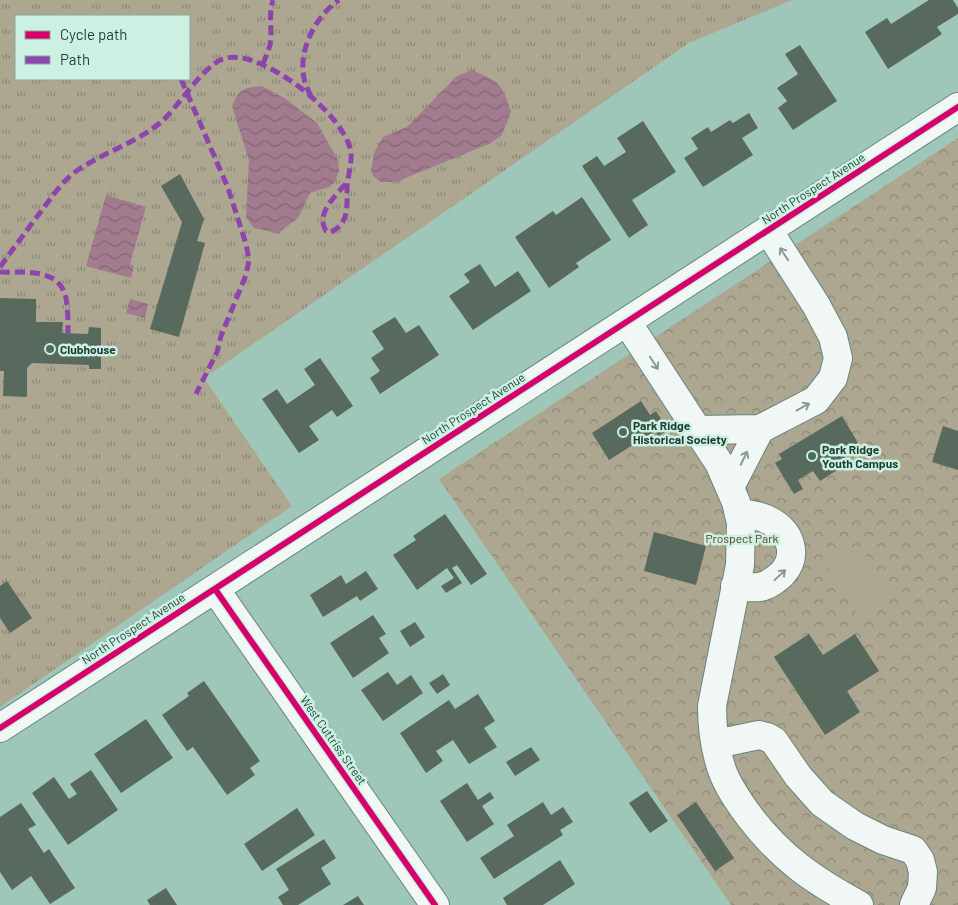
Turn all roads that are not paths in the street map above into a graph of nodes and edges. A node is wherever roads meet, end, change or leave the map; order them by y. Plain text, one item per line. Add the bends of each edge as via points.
1 (958, 107) edge
2 (768, 230) junction
3 (627, 322) junction
4 (760, 429) junction
5 (698, 430) junction
6 (730, 487) junction
7 (739, 514) junction
8 (735, 586) junction
9 (214, 589) junction
10 (0, 728) edge
11 (716, 744) junction
12 (434, 905) edge
13 (859, 905) edge
14 (914, 905) edge

1 - 2 street, North Prospect Avenue
2 - 3 street, North Prospect Avenue
4 -> 2 street via 816,400 833,378 838,358 833,338 816,305
3 -> 5 street
3 - 9 street, North Prospect Avenue
4 - 5 street
6 -> 4 street
5 - 6 street
6 - 7 street
7 - 8 street via 740,566
8 -> 7 street via 768,584 787,568 791,559 790,546 780,528 758,516
8 - 11 street via 712,706
9 - 10 street, North Prospect Avenue
9 - 12 street, West Cuttriss Street
11 - 13 street via 722,770 737,799 760,830 786,858
11 - 14 street via 759,735 774,741 822,803 855,826 912,850 920,860 923,872 922,888

